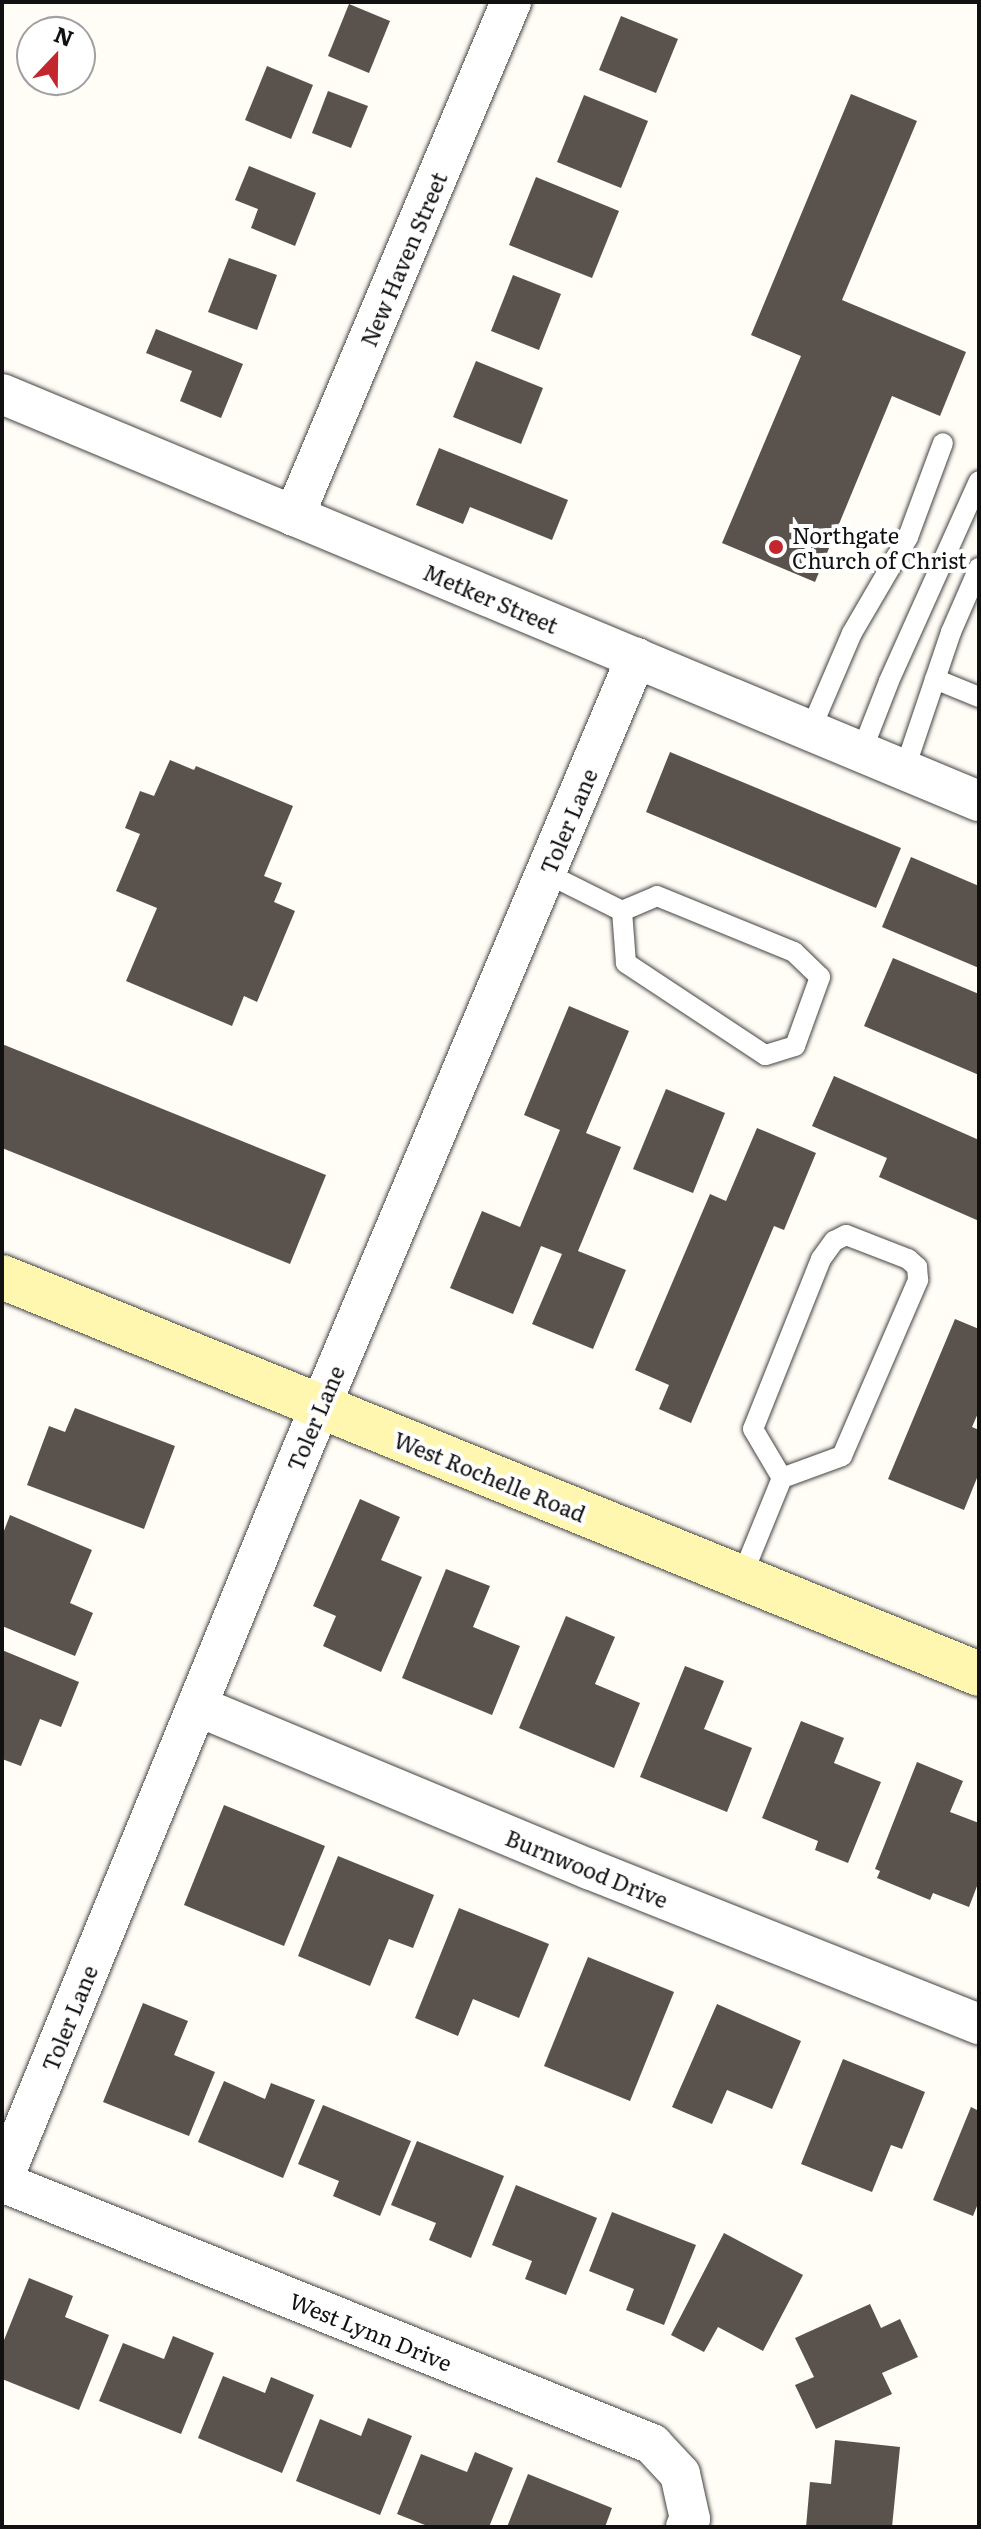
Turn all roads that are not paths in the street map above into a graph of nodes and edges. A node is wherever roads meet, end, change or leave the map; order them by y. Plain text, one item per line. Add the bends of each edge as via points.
1 (511, 2) edge
2 (2, 394) edge
3 (943, 443) dead end
4 (979, 481) edge
5 (294, 516) junction
6 (979, 568) edge
7 (636, 658) junction
8 (935, 679) junction
9 (979, 697) edge
10 (810, 731) junction
11 (861, 753) junction
12 (904, 771) junction
13 (979, 801) edge
14 (546, 873) junction
15 (622, 911) junction
16 (5, 1288) edge
17 (320, 1407) junction
18 (782, 1478) junction
19 (742, 1576) junction
20 (979, 1674) edge
21 (197, 1706) junction
22 (979, 2024) edge
23 (2, 2181) edge
24 (686, 2527) edge

1 - 5 street, New Haven Street
2 - 5 street, Metker Street
3 - 10 lane via 908,537 852,633
4 - 11 lane
5 - 7 street, Metker Street
6 - 8 lane
7 - 10 street, Metker Street
7 - 14 street, Toler Lane
8 - 9 lane
8 - 12 lane
10 - 11 street, Metker Street
11 - 12 street, Metker Street
12 - 13 street, Metker Street
14 - 15 lane
14 - 17 street, Toler Lane
15 - 15 lane via 657,896 794,952 820,977 795,1046 765,1055 626,963
16 - 17 main road, West Rochelle Road
17 - 19 main road, West Rochelle Road
17 - 21 street, Toler Lane
18 - 18 lane via 842,1456 918,1280 917,1267 908,1259 846,1235 821,1259 753,1429
18 - 19 lane
19 - 20 main road, West Rochelle Road
21 - 22 street, Burnwood Drive
21 - 23 street, Toler Lane
23 - 24 street, West Lynn Drive via 652,2444 680,2474 690,2519

